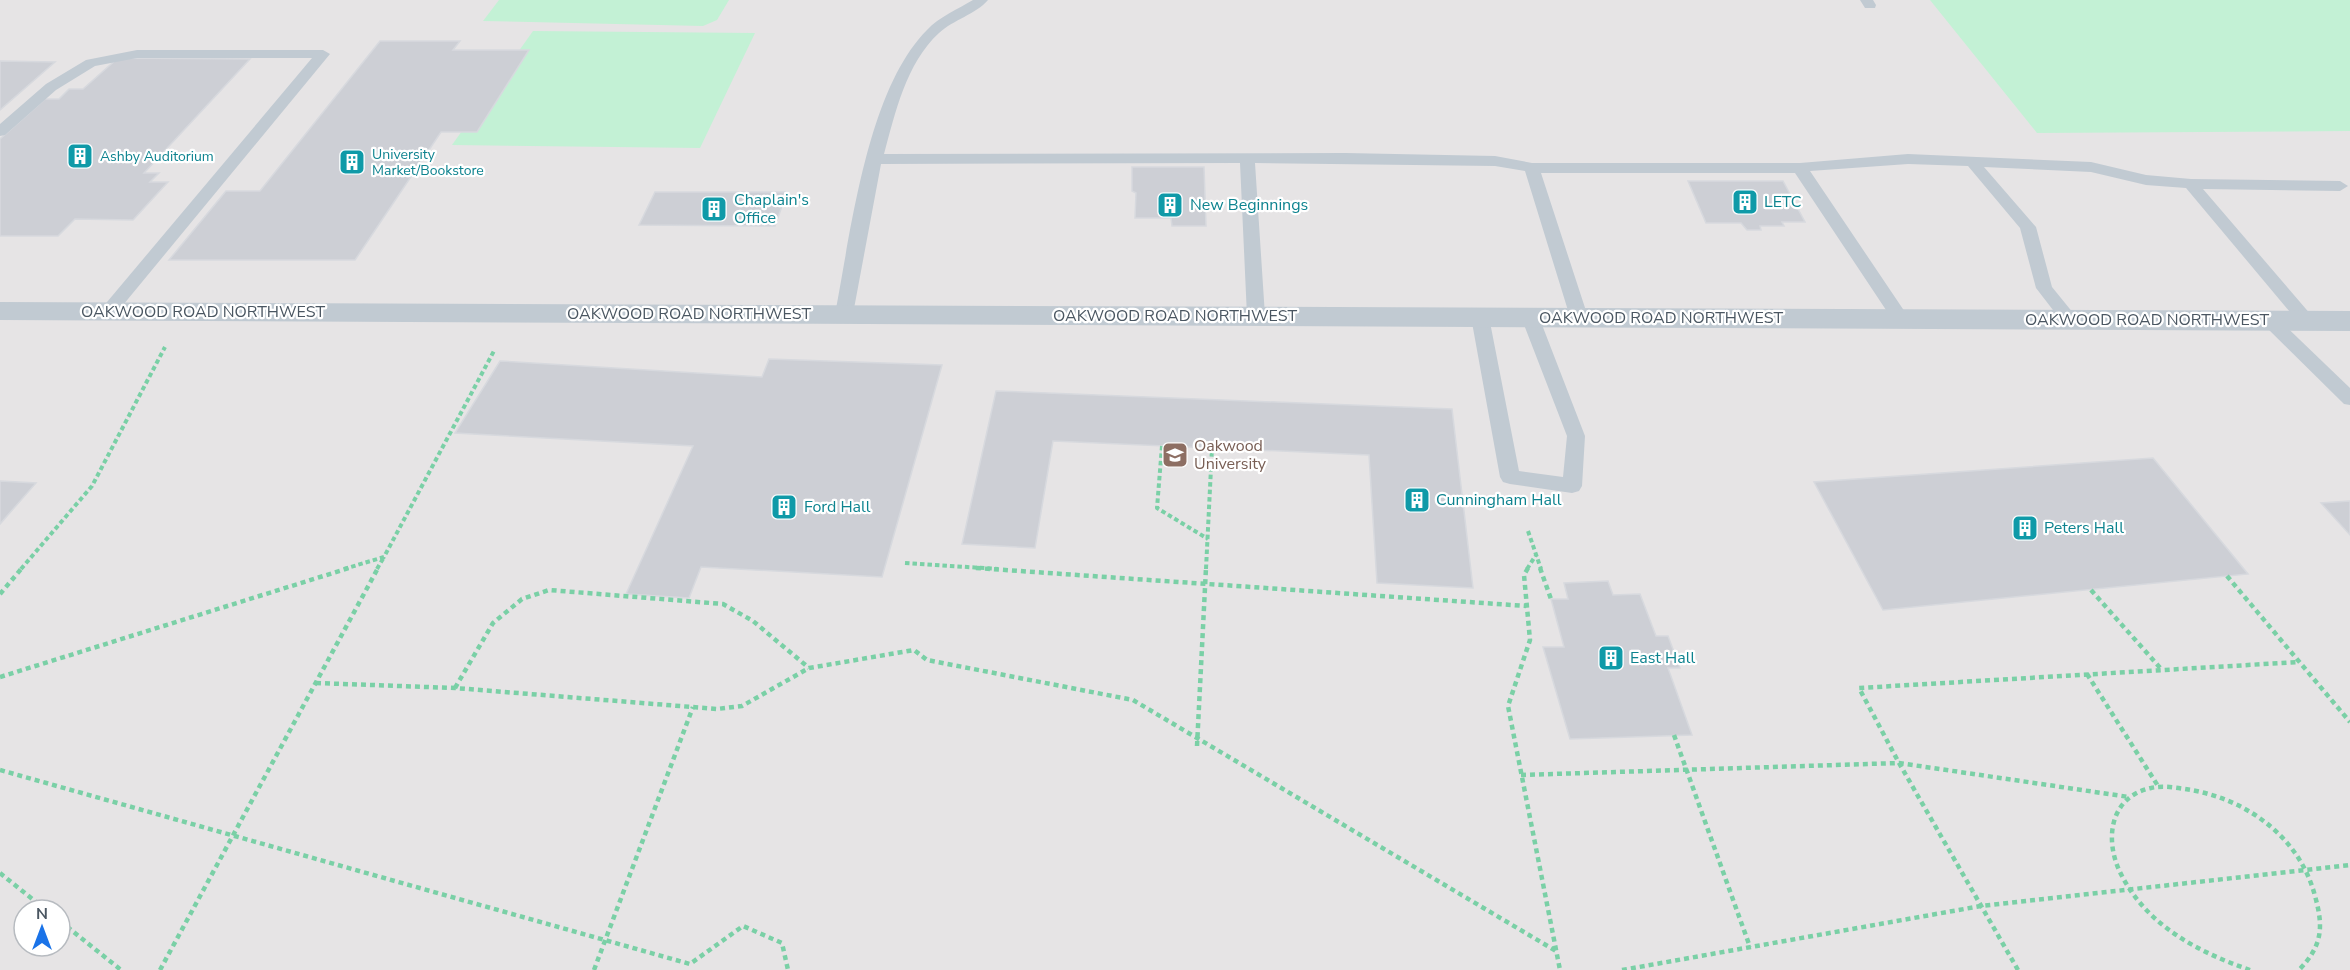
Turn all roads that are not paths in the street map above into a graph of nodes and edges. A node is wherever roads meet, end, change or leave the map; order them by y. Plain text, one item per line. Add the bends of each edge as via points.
1 (982, 0) edge
2 (0, 132) edge
3 (1246, 158) junction
4 (875, 159) junction
5 (1973, 163) junction
6 (1532, 168) junction
7 (1800, 168) junction
8 (2191, 184) junction
9 (2340, 186) dead end
10 (0, 311) edge
11 (108, 312) junction
12 (844, 314) junction
13 (1256, 316) junction
14 (1480, 317) junction
15 (1530, 317) junction
16 (1579, 317) junction
17 (1900, 318) junction
18 (2069, 320) junction
19 (2270, 320) junction
20 (2306, 320) junction
21 (2350, 321) edge
22 (2350, 399) edge

1 - 4 lane via 931,33 904,70
2 - 11 lane via 51,87 91,63 137,54 323,54
3 - 4 lane
3 - 6 lane via 1495,162
3 - 13 lane
4 - 12 lane
5 - 7 lane via 1908,159
5 - 8 lane via 2091,167 2146,180
5 - 18 lane via 2028,227 2044,288
6 - 7 lane
6 - 16 lane
7 - 17 lane
8 - 9 lane
8 - 20 lane
10 - 11 street, OAKWOOD ROAD NORTHWEST
11 - 12 street, OAKWOOD ROAD NORTHWEST
12 - 13 street, OAKWOOD ROAD NORTHWEST
13 - 14 street, OAKWOOD ROAD NORTHWEST
14 - 15 street, OAKWOOD ROAD NORTHWEST
14 - 15 lane via 1510,477 1572,486 1576,436
15 - 16 street, OAKWOOD ROAD NORTHWEST
16 - 17 street, OAKWOOD ROAD NORTHWEST
17 - 18 street, OAKWOOD ROAD NORTHWEST
18 - 19 street, OAKWOOD ROAD NORTHWEST
19 - 20 street, OAKWOOD ROAD NORTHWEST
19 - 22 lane
20 - 21 street, OAKWOOD ROAD NORTHWEST

